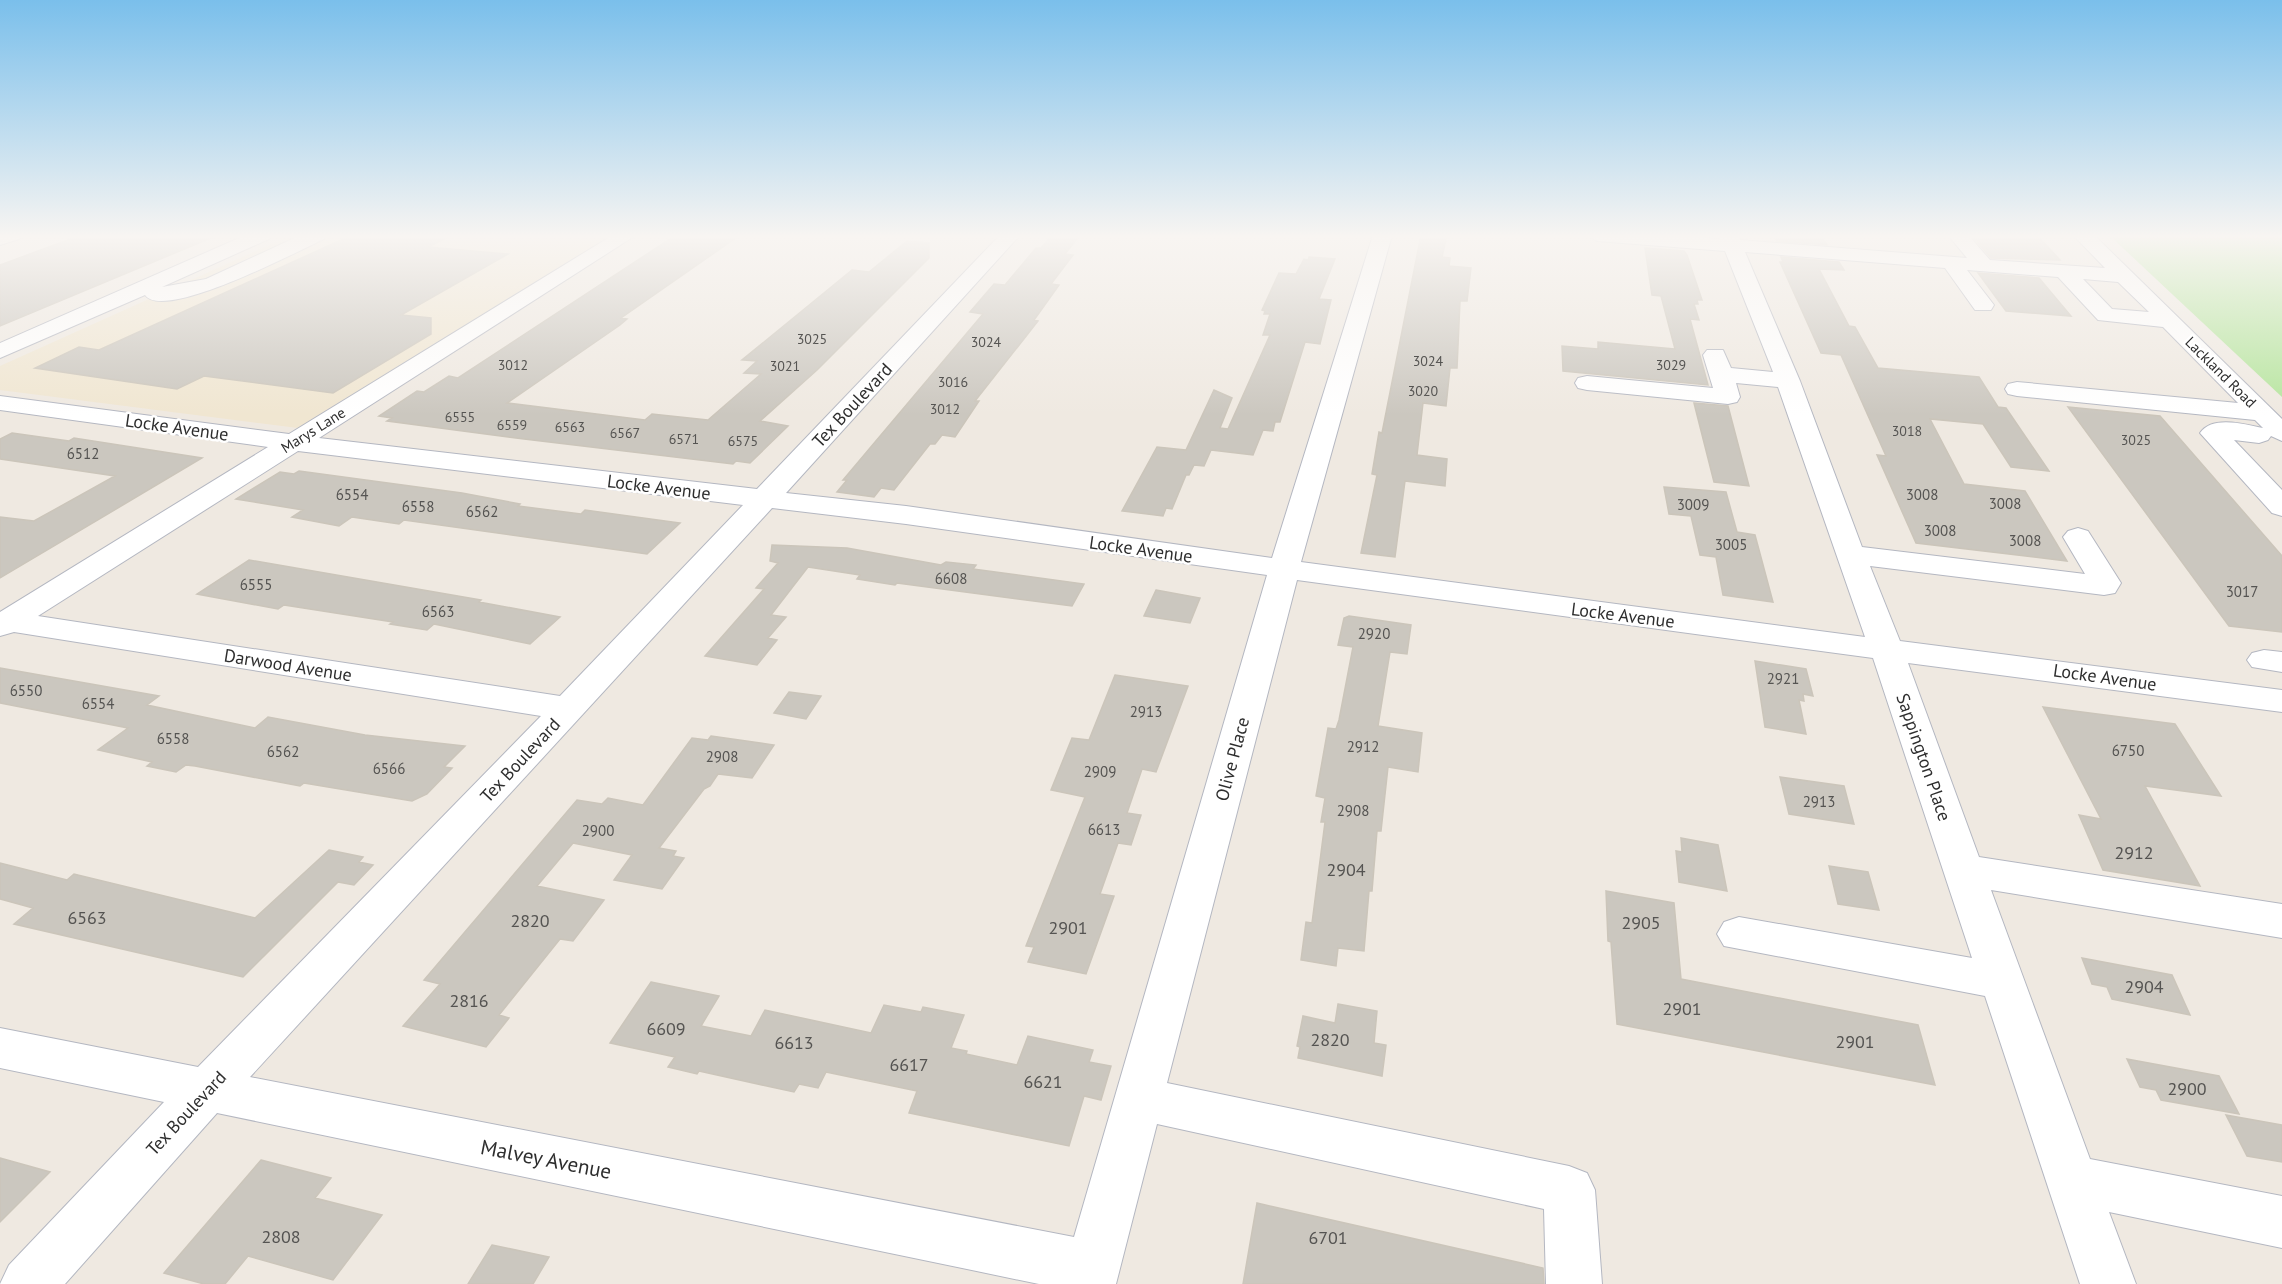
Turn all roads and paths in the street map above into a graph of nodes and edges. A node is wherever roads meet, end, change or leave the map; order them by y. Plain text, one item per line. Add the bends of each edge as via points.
1 (127, 295) edge
2 (530, 295) edge
3 (955, 295) edge
4 (1365, 295) edge
5 (1753, 295) edge
6 (1976, 295) edge
7 (2087, 295) edge
8 (2143, 295) edge
9 (1983, 304) dead end
10 (2170, 321) junction
11 (0, 351) edge
12 (1788, 381) junction
13 (1587, 383) dead end
14 (2017, 389) dead end
15 (0, 403) edge
16 (2261, 412) junction
17 (2282, 435) edge
18 (293, 443) junction
19 (763, 499) junction
20 (2282, 507) edge
21 (2078, 537) dead end
22 (1850, 555) junction
23 (1284, 569) junction
24 (4, 623) edge
25 (1886, 648) junction
26 (2282, 701) edge
27 (568, 709) junction
28 (1963, 870) junction
29 (2282, 921) edge
30 (1739, 934) dead end
31 (2002, 981) junction
32 (0, 1048) edge
33 (206, 1091) junction
34 (1139, 1099) junction
35 (2071, 1180) junction
36 (2282, 1222) edge
37 (1090, 1276) edge
38 (28, 1284) edge
39 (1574, 1284) edge
40 (2108, 1284) edge

1 - 11 street
2 - 18 street, Marys Lane
3 - 19 street, Tex Boulevard
4 - 23 street, Olive Place
5 - 12 street, Sappington Place
6 - 9 street
7 - 10 street via 2106,315
8 - 10 street, Lackland Road
10 - 16 street, Lackland Road
12 - 13 street via 1718,364 1728,397
12 - 22 street, Sappington Place
14 - 16 street
15 - 18 street, Locke Avenue
16 - 17 street, Lackland Road
17 - 20 street via 2216,430 2213,433
18 - 19 street, Locke Avenue
18 - 24 street, Marys Lane
19 - 23 street, Locke Avenue via 906,515
19 - 27 street, Tex Boulevard
21 - 22 street via 2106,583 2104,586
22 - 25 street, Sappington Place
23 - 25 street, Locke Avenue
23 - 34 street, Olive Place
24 - 27 street, Darwood Avenue
25 - 26 street, Locke Avenue
25 - 28 street, Sappington Place
27 - 33 street, Tex Boulevard
28 - 29 street
28 - 31 street, Sappington Place
30 - 31 street
31 - 35 street, Sappington Place
32 - 33 street, Malvey Avenue
33 - 37 street, Malvey Avenue
33 - 38 street, Tex Boulevard
34 - 37 street, Olive Place
34 - 39 street via 1569,1191
35 - 36 street
35 - 40 street, Sappington Place

